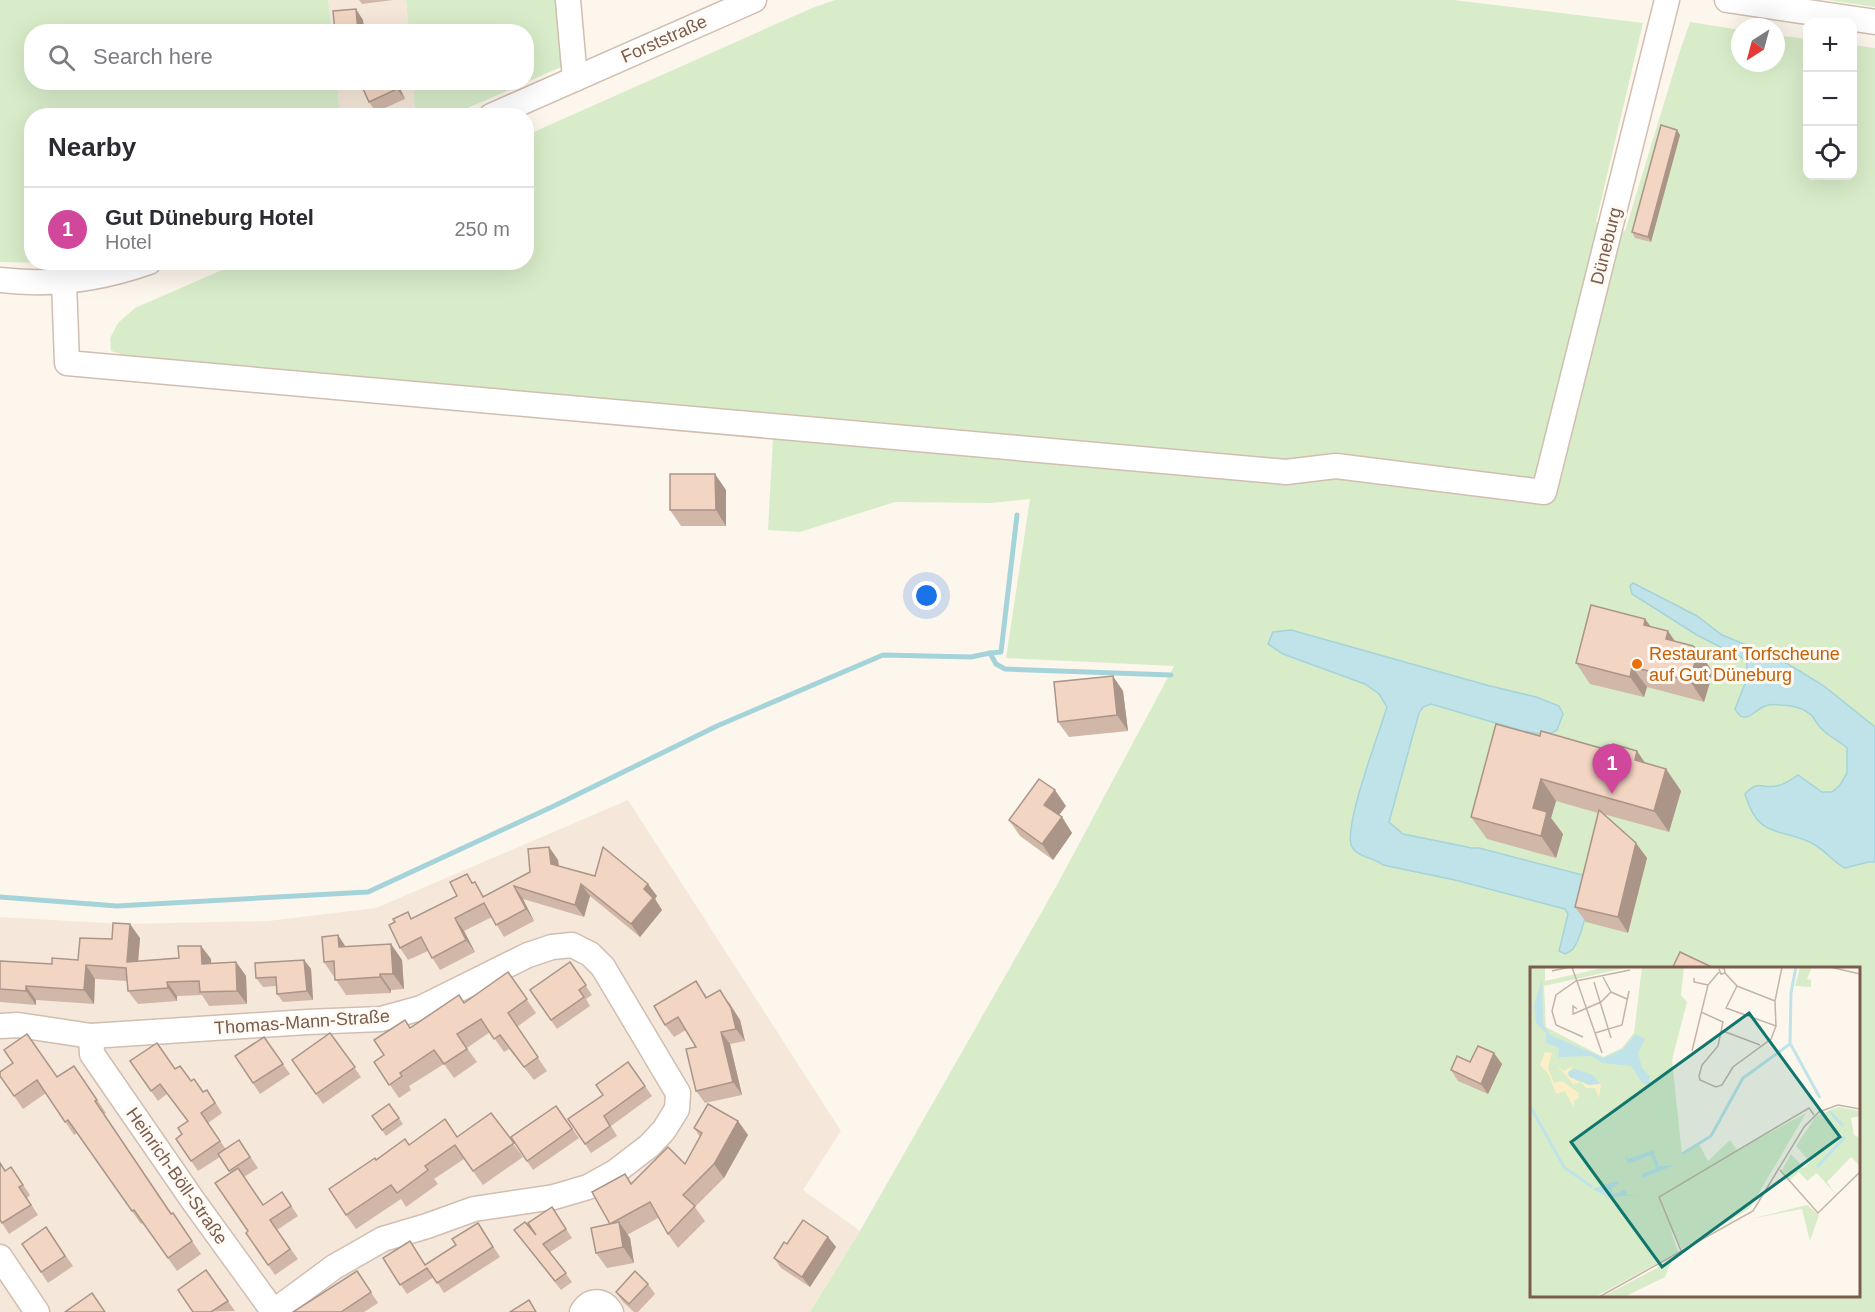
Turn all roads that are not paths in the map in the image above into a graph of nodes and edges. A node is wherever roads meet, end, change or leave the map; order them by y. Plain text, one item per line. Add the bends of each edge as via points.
1 (568, 0) edge
2 (754, 0) edge
3 (1667, 0) edge
4 (1727, 0) edge
5 (1875, 22) edge
6 (575, 79) junction
7 (509, 108) edge
8 (119, 270) edge
9 (0, 280) edge
10 (64, 281) junction
11 (0, 1026) edge
12 (91, 1036) junction
13 (0, 1257) edge
14 (37, 1312) edge
15 (273, 1312) edge
16 (582, 1312) edge
17 (611, 1312) edge

1 - 6 street
2 - 6 street, Forststraße
3 - 10 street, Düneburg via 1544,492 1336,466 1286,472 67,363
4 - 5 street
6 - 7 street, Forststraße
8 - 10 street
9 - 10 street
11 - 12 street, Thomas-Mann-Straße
12 - 15 street, Heinrich-Böll-Straße via 92,1054
12 - 15 street, Thomas-Mann-Straße via 381,1019 421,1008 552,947 572,945 590,954 603,967 678,1093 672,1119 649,1146 588,1187 554,1197 474,1209 383,1239 334,1267
13 - 14 street
16 - 17 street via 595,1302 605,1304

